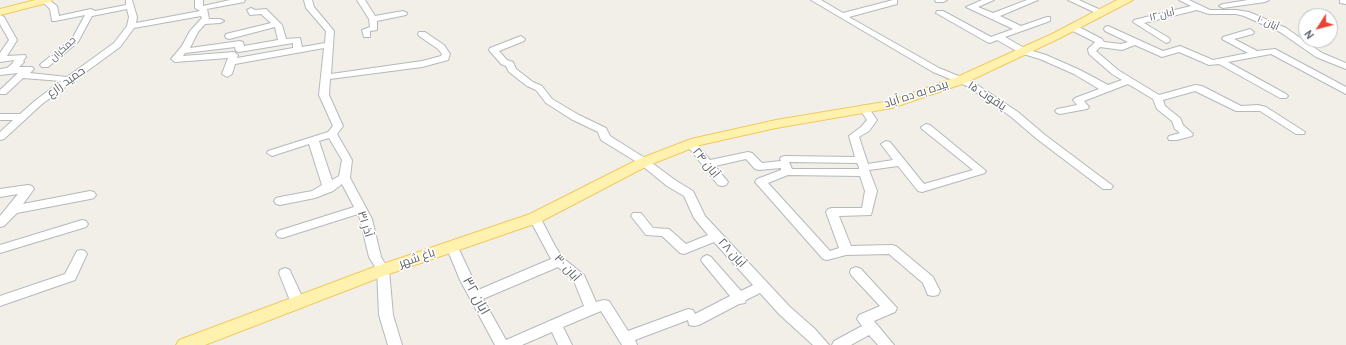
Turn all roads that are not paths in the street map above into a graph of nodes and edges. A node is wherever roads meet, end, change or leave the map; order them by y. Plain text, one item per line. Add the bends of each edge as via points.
1 (46, 0) edge
2 (241, 0) edge
3 (308, 0) edge
4 (361, 0) edge
5 (814, 0) edge
6 (939, 0) edge
7 (943, 0) edge
8 (990, 0) edge
9 (1034, 0) edge
10 (1072, 0) edge
11 (1183, 0) edge
12 (1265, 0) edge
13 (1118, 1) edge
14 (894, 2) dead end
15 (27, 3) edge
16 (130, 3) edge
17 (202, 7) edge
18 (1101, 8) edge
19 (1200, 8) junction
20 (251, 10) dead end
21 (91, 11) junction
22 (402, 13) dead end
23 (940, 13) dead end
24 (0, 14) edge
25 (842, 16) junction
26 (993, 16) junction
27 (373, 19) junction
28 (1047, 19) dead end
29 (220, 21) dead end
30 (203, 22) junction
31 (276, 24) junction
32 (131, 26) junction
33 (1019, 28) junction
34 (1072, 28) junction
35 (1108, 29) dead end
36 (1250, 32) dead end
37 (422, 34) dead end
38 (367, 35) dead end
39 (229, 36) dead end
40 (998, 36) junction
41 (521, 39) dead end
42 (208, 40) dead end
43 (1166, 40) dead end
44 (283, 42) junction
45 (1135, 42) junction
46 (1099, 44) junction
47 (328, 45) junction
48 (186, 47) junction
49 (298, 50) junction
50 (1023, 50) junction
51 (1256, 54) junction
52 (0, 58) edge
53 (231, 62) junction
54 (1219, 62) junction
55 (45, 65) dead end
56 (1346, 66) edge
57 (5, 71) edge
58 (227, 74) dead end
59 (21, 76) junction
60 (327, 77) junction
61 (70, 80) junction
62 (961, 80) junction
63 (1128, 81) junction
64 (1107, 89) junction
65 (1346, 91) edge
66 (3, 92) dead end
67 (1283, 96) dead end
68 (1158, 98) junction
69 (864, 108) junction
70 (1060, 111) dead end
71 (0, 117) edge
72 (21, 118) junction
73 (926, 127) dead end
74 (1300, 132) dead end
75 (332, 134) junction
76 (0, 137) edge
77 (313, 138) junction
78 (1173, 138) dead end
79 (690, 144) junction
80 (886, 144) dead end
81 (272, 153) dead end
82 (785, 159) dead end
83 (644, 162) junction
84 (900, 162) junction
85 (707, 164) junction
86 (863, 167) junction
87 (787, 172) junction
88 (344, 178) junction
89 (722, 182) dead end
90 (1107, 186) dead end
91 (328, 188) junction
92 (0, 193) edge
93 (90, 195) dead end
94 (280, 201) dead end
95 (361, 209) junction
96 (13, 210) junction
97 (637, 216) dead end
98 (536, 218) junction
99 (0, 223) edge
100 (82, 224) dead end
101 (282, 234) dead end
102 (716, 236) junction
103 (452, 246) junction
104 (0, 249) edge
105 (846, 251) junction
106 (81, 254) dead end
107 (707, 260) dead end
108 (559, 261) junction
109 (383, 270) junction
110 (856, 272) dead end
111 (285, 273) dead end
112 (762, 286) junction
113 (933, 291) dead end
114 (476, 297) junction
115 (740, 299) junction
116 (0, 302) edge
117 (298, 304) junction
118 (592, 308) junction
119 (555, 324) junction
120 (871, 327) junction
121 (628, 342) edge
122 (185, 345) edge
123 (395, 345) edge
124 (502, 345) edge
125 (508, 345) edge
126 (565, 345) edge
127 (822, 345) edge
128 (839, 345) edge
129 (887, 345) edge

1 - 15 main road
1 - 21 street via 54,8 55,18
2 - 17 street
3 - 47 street via 310,8 330,31
4 - 27 street
5 - 25 street, یاقوت ۱۵
6 - 7 street
8 - 26 street via 971,7
9 - 26 street
10 - 18 street
11 - 19 street, آبان ۱۰
12 - 19 street
13 - 18 main road, بیده به ده آباد
14 - 25 street
15 - 24 main road
16 - 21 street via 91,14
16 - 32 street via 133,17
17 - 30 street via 206,18
17 - 32 street
18 - 34 main road, بیده به ده آباد
19 - 43 street, آبان ۱۲ via 1136,22
19 - 56 street, آبان ۱۰ via 1215,12 1246,14 1283,30 1319,55
20 - 31 street via 253,13 263,11
21 - 55 street, جمکران via 75,40
22 - 27 street
23 - 40 street via 990,40
24 - 52 street via 13,40
25 - 62 street, یاقوت ۱۵ via 936,70
26 - 33 street
27 - 38 street via 374,28 366,30
28 - 33 street
29 - 30 street
30 - 48 street via 194,31
31 - 39 street
31 - 44 street
32 - 61 street, حمید زارع via 117,45
33 - 40 street
34 - 46 street via 1096,39
34 - 50 main road, بیده به ده آباد
35 - 45 street
36 - 51 street via 1226,39
37 - 60 street via 441,47 446,54 445,58 422,64
40 - 50 street
41 - 83 street, آبان ۲۸ via 493,50 504,62 510,64 512,70 539,88 548,101 602,130 605,138
42 - 48 street
44 - 48 street via 239,49 240,44
44 - 49 street via 297,40
45 - 46 street via 1122,48
45 - 54 street via 1162,54 1180,49 1212,63
46 - 63 street via 1092,48 1092,52
47 - 49 street
47 - 60 street
48 - 53 street via 175,59 234,54
49 - 53 street
50 - 62 main road, بیده به ده آباد
50 - 64 street via 1078,72
51 - 54 street
51 - 65 street via 1272,51
52 - 57 street via 22,57 17,62 20,62
53 - 58 street
54 - 67 street
57 - 59 street via 29,69
59 - 61 street
59 - 66 street
60 - 75 street via 324,95 338,126
61 - 72 street, حمید زارع
62 - 69 main road, بیده به ده آباد via 892,104
62 - 90 street, یاقوت ۱۵ via 1014,114
63 - 64 street
63 - 68 street
64 - 70 street via 1078,100 1084,107
68 - 74 street via 1200,88 1239,110 1263,109
68 - 78 street via 1160,107 1188,134
69 - 79 main road, بیده به ده آباد via 776,124
69 - 86 street via 872,120 865,129 854,136
71 - 72 street
72 - 76 street, حمید زارع
73 - 84 street via 981,171 922,188
75 - 77 street
75 - 88 street via 347,160
77 - 81 street
77 - 91 street
79 - 83 main road, بیده به ده آباد
79 - 85 street, آبان ۲۴
80 - 84 street
82 - 86 street
83 - 98 main road, باغ شهر
83 - 102 street, آبان ۲۸ via 689,194 700,218
84 - 86 street
85 - 87 street via 748,155 759,167 785,164
85 - 89 street, آبان ۲۴
86 - 87 street
86 - 105 street via 871,191 868,212 832,212
87 - 105 street via 761,182 827,256
88 - 91 street
88 - 95 street, آذر ۳۱
91 - 94 street via 315,194
92 - 96 street via 28,189
93 - 96 street
95 - 101 street
95 - 109 street, آذر ۳۱ via 375,257
96 - 99 street
97 - 102 street via 650,232 665,232 684,250
98 - 103 main road, باغ شهر
98 - 108 street, آبان ۳۰
100 - 104 street
102 - 112 street, آبان ۲۸
103 - 109 main road, باغ شهر
103 - 114 street, ابان ۳۲
105 - 113 street via 892,249 928,280
106 - 116 street via 70,277
107 - 115 street
108 - 114 street
108 - 118 street, آبان ۳۰ via 579,278
109 - 117 main road, باغ شهر
109 - 123 street via 386,315
110 - 120 street via 890,308 864,319
111 - 117 street
112 - 115 street
112 - 127 street, آبان ۲۸ via 785,312
114 - 124 street, ابان ۳۲
115 - 121 street
117 - 122 main road, باغ شهر
118 - 119 street
118 - 121 street via 604,305
119 - 125 street
119 - 126 street
120 - 128 street
120 - 129 street

